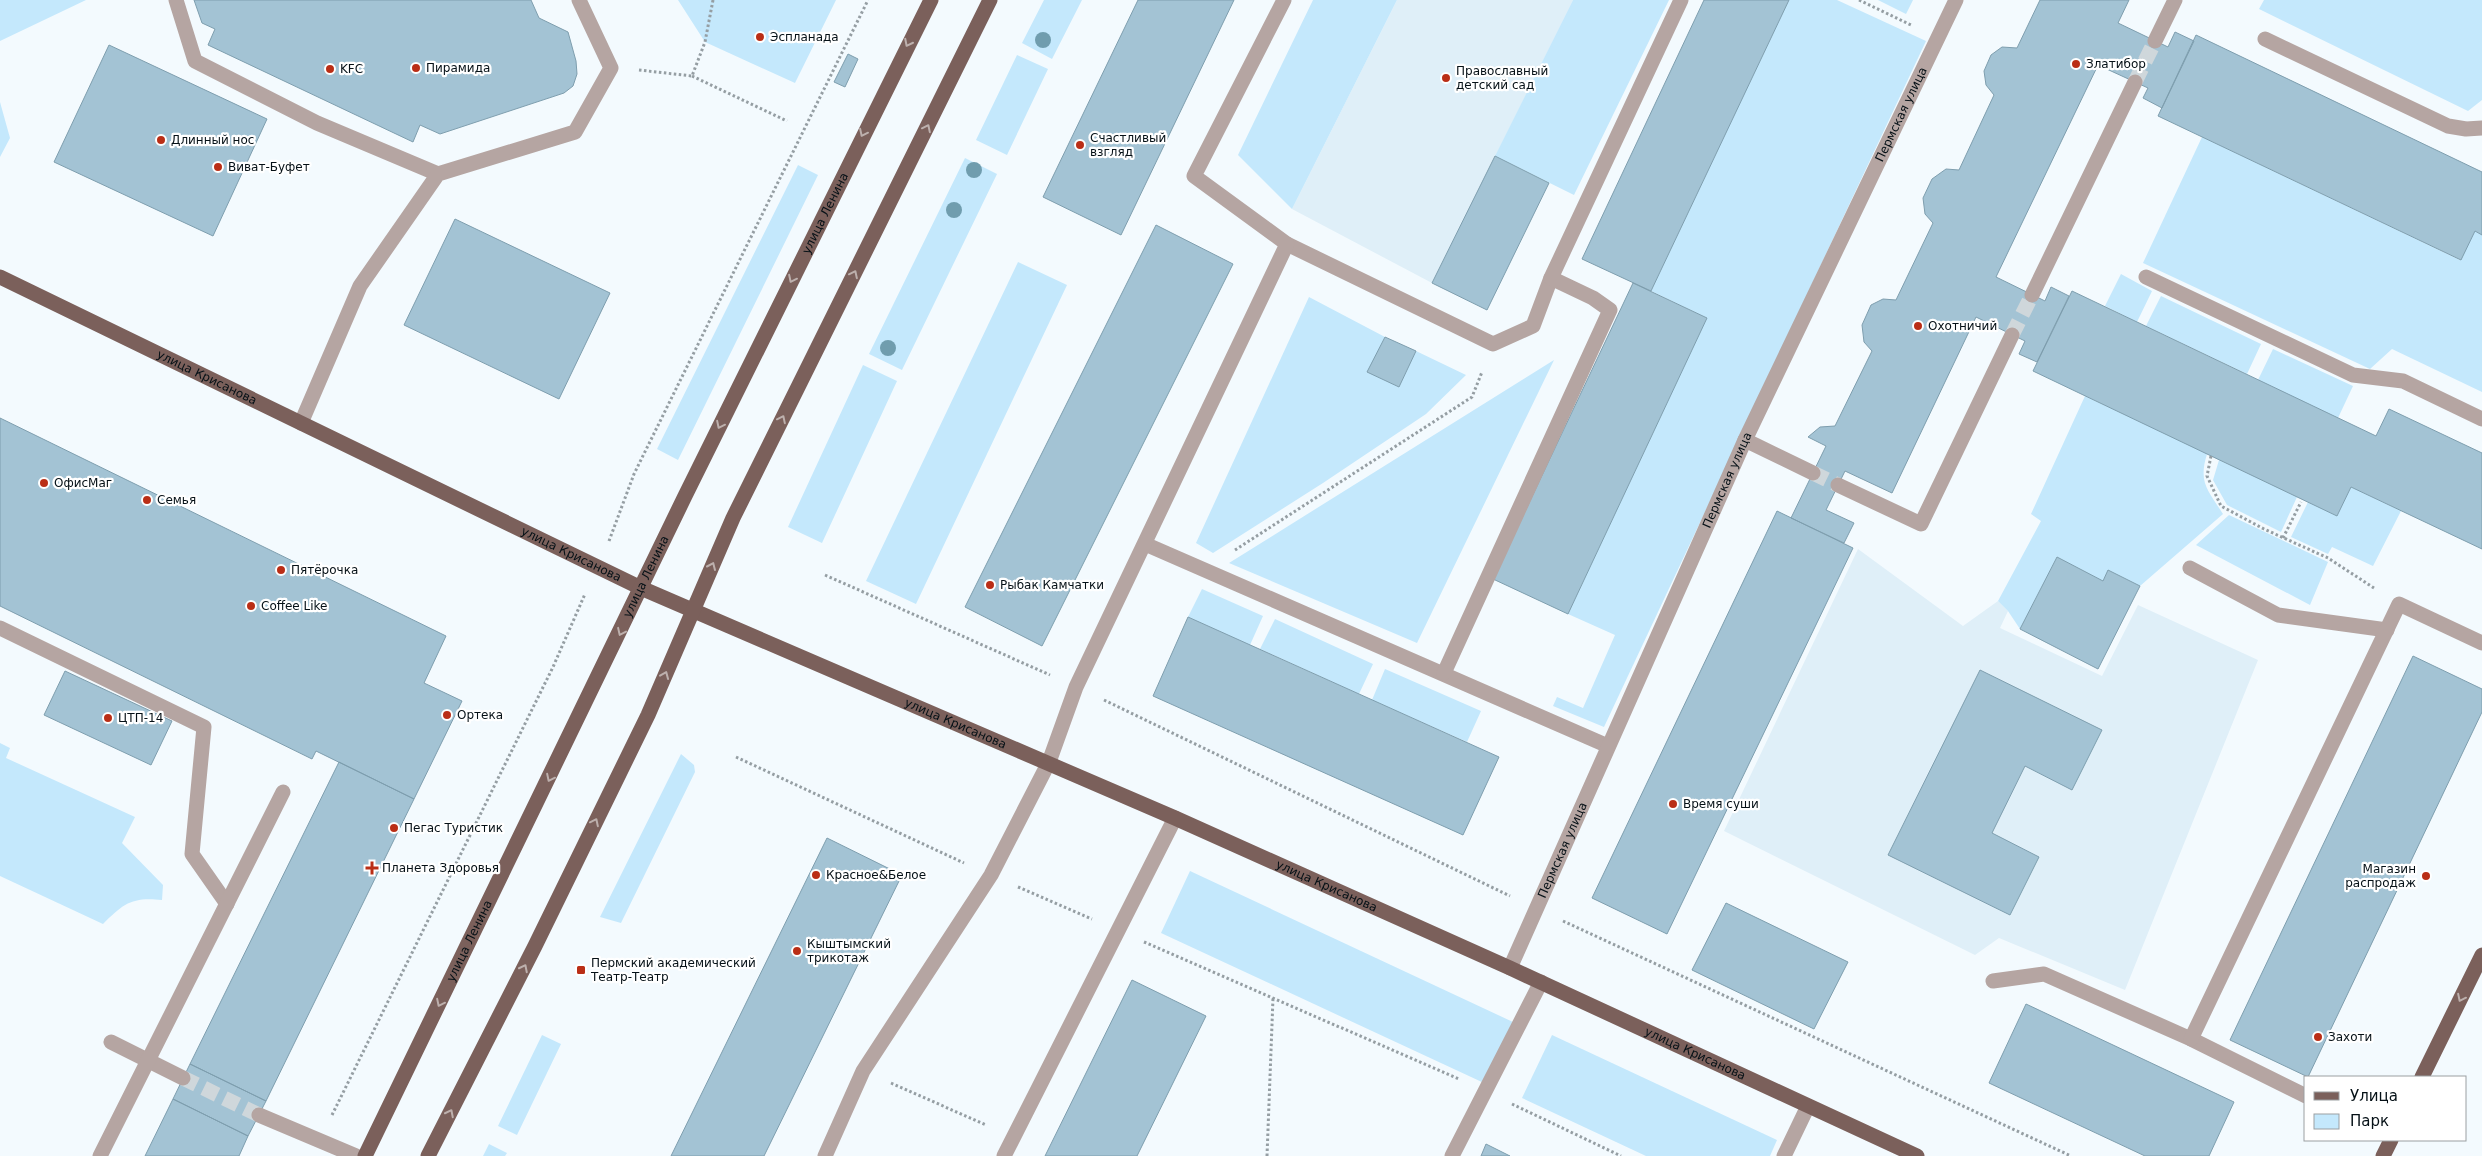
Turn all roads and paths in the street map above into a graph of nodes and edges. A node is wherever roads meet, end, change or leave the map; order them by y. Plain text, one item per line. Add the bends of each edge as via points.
1 (176, 0) edge
2 (579, 0) edge
3 (714, 0) edge
4 (868, 0) edge
5 (931, 0) edge
6 (990, 0) edge
7 (1284, 0) edge
8 (1681, 0) edge
9 (1859, 0) edge
10 (1956, 0) edge
11 (2175, 0) edge
12 (1938, 39) junction
13 (2265, 39) dead end
14 (2155, 41) tunnel mouth
15 (611, 68) junction
16 (692, 76) junction
17 (2135, 82) tunnel mouth
18 (787, 121) dead end
19 (2482, 128) edge
20 (438, 174) junction
21 (1287, 244) junction
22 (2146, 277) dead end
23 (0, 278) edge
24 (1551, 278) junction
25 (2032, 295) tunnel mouth
26 (2012, 335) tunnel mouth
27 (1494, 344) junction
28 (2482, 419) edge
29 (301, 423) junction
30 (1745, 440) junction
31 (2211, 456) dead end
32 (1813, 473) tunnel mouth
33 (1838, 485) tunnel mouth
34 (2301, 502) dead end
35 (623, 508) dead end
36 (2283, 538) junction
37 (1145, 544) junction
38 (2190, 568) dead end
39 (1205, 570) junction
40 (824, 575) dead end
41 (642, 588) junction
42 (2400, 604) junction
43 (693, 611) junction
44 (576, 614) dead end
45 (0, 628) edge
46 (2387, 630) junction
47 (2482, 643) edge
48 (1444, 673) junction
49 (1076, 687) junction
50 (1608, 746) junction
51 (736, 757) dead end
52 (1049, 762) junction
53 (283, 792) dead end
54 (1175, 818) junction
55 (991, 875) junction
56 (227, 904) junction
57 (1537, 908) junction
58 (1118, 930) junction
59 (2482, 955) edge
60 (1510, 968) junction
61 (1541, 982) junction
62 (1993, 982) dead end
63 (1273, 998) junction
64 (2191, 1039) junction
65 (111, 1042) dead end
66 (148, 1060) junction
67 (863, 1071) junction
68 (2422, 1076) edge
69 (183, 1078) tunnel mouth
70 (1487, 1092) junction
71 (2304, 1095) edge
72 (1808, 1106) junction
73 (259, 1115) tunnel mouth
74 (1013, 1137) junction
75 (320, 1140) junction
76 (2390, 1141) edge
77 (100, 1156) edge
78 (356, 1156) edge
79 (365, 1156) edge
80 (428, 1156) edge
81 (826, 1156) edge
82 (1004, 1156) edge
83 (1267, 1156) edge
84 (1452, 1156) edge
85 (1621, 1156) edge
86 (1784, 1156) edge
87 (1917, 1156) edge
88 (2071, 1156) edge
89 (2383, 1156) edge

1 - 20 street via 195,60 317,123
2 - 15 street
3 - 16 path
4 - 35 path via 634,474
5 -> 41 main road, улица Ленина via 880,98
43 -> 6 main road via 733,518
7 - 21 street via 1194,176
8 - 24 street
9 - 12 path
10 - 12 street, Пермская улица
11 - 14 street
12 - 30 street, Пермская улица
13 - 19 street via 2448,126
15 - 16 path
15 - 20 street via 575,132
16 - 18 path
17 - 25 street
20 - 29 street via 360,286
21 - 27 street
21 - 37 street
22 - 28 street via 2354,375 2403,381
23 - 29 main road, улица Крисанова
24 - 27 street via 1534,326
24 - 48 street via 1610,310
26 - 33 street via 1921,524
27 - 39 path via 1472,397
29 - 41 main road, улица Крисанова
30 - 32 street
30 - 50 street, Пермская улица
31 - 36 path via 2207,476 2221,506
34 - 36 path
36 - 42 path via 2328,558
37 - 39 street
37 - 49 street
38 - 46 street via 2278,615
39 - 48 street
40 - 49 path
41 - 43 main road, улица Крисанова
41 -> 79 main road, улица Ленина
42 - 46 street
42 - 47 street
43 - 52 main road, улица Крисанова
80 -> 43 main road via 535,946 639,732
44 - 75 path via 553,667
45 - 56 street via 204,727 192,854
46 - 64 street
48 - 50 street
49 - 52 street
49 - 57 path
50 - 57 street, Пермская улица
51 - 55 path
52 - 54 main road, улица Крисанова
52 - 55 street
53 - 56 street
54 - 58 street
54 - 60 main road, улица Крисанова
55 - 58 path
55 - 67 street
56 - 66 street
57 - 60 street, Пермская улица
57 - 88 path
58 - 63 path
58 - 74 street
59 -> 68 main road
60 - 61 main road, улица Крисанова
61 - 70 street
61 - 72 main road, улица Крисанова
62 - 64 street via 2044,974
63 - 70 path
63 - 83 path
64 - 71 street
65 - 66 street
66 - 69 street
66 - 77 street
67 - 74 path
67 - 81 street
70 - 84 street
70 - 85 path
72 - 86 street
72 - 87 main road, улица Крисанова
73 - 75 street
74 - 82 street
75 - 78 street
76 - 89 main road

